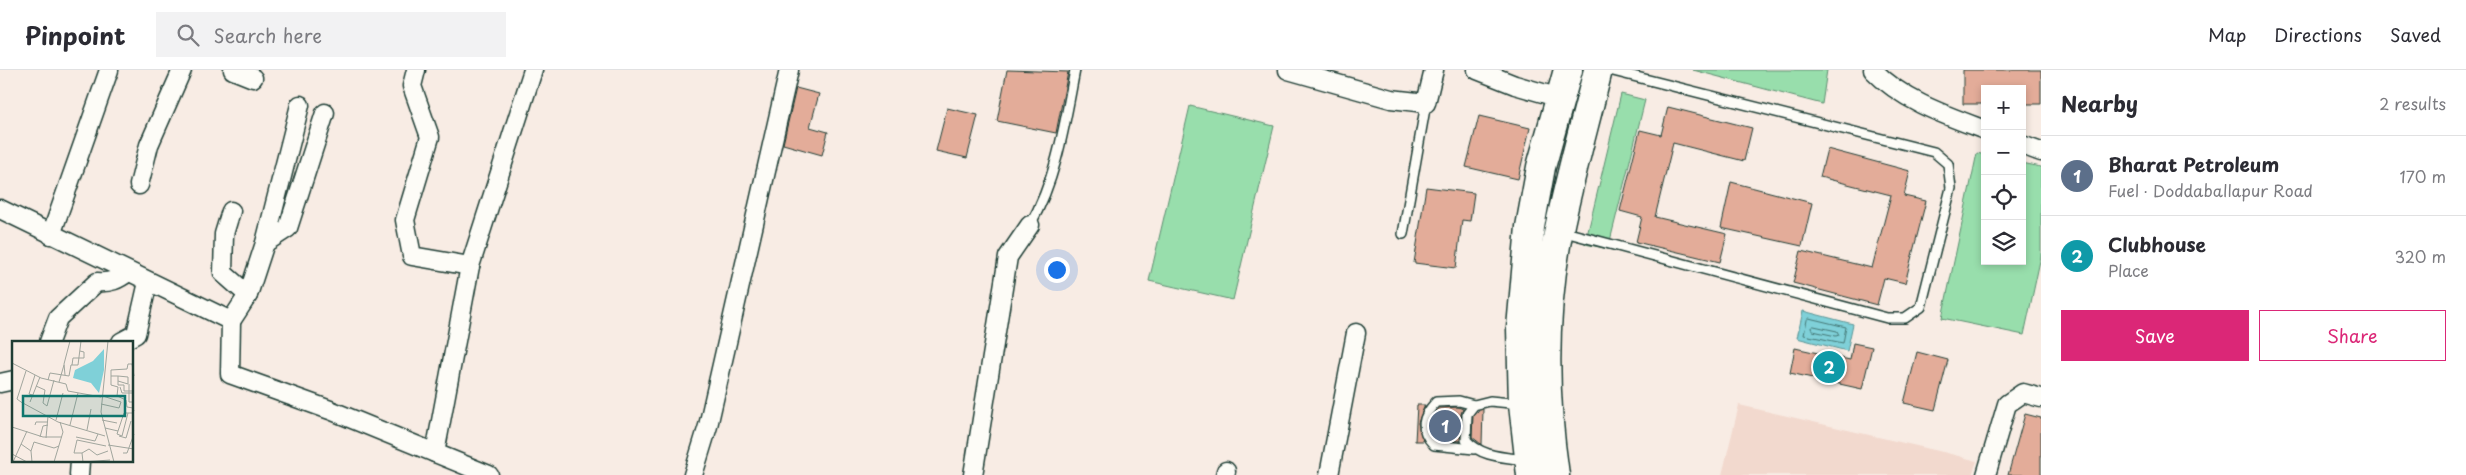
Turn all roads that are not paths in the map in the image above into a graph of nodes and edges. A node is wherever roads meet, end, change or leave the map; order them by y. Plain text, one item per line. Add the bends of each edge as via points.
1 (109, 70) edge
2 (182, 70) edge
3 (233, 70) edge
4 (416, 70) edge
5 (532, 70) edge
6 (789, 70) edge
7 (1075, 70) edge
8 (1288, 70) edge
9 (1434, 70) edge
10 (1477, 70) edge
11 (1568, 70) edge
12 (1598, 70) edge
13 (1609, 70) edge
14 (1873, 70) edge
15 (253, 78) dead end
16 (1516, 78) edge
17 (1560, 98) junction
18 (1426, 103) junction
19 (300, 105) dead end
20 (325, 113) dead end
21 (1981, 129) edge
22 (2026, 146) edge
23 (2041, 152) edge
24 (139, 185) dead end
25 (0, 209) edge
26 (232, 211) dead end
27 (1030, 225) joint
28 (1559, 230) junction
29 (1403, 234) dead end
30 (51, 235) junction
31 (265, 243) junction
32 (470, 266) junction
33 (128, 272) junction
34 (148, 282) junction
35 (248, 296) junction
36 (231, 321) junction
37 (1356, 333) dead end
38 (49, 341) edge
39 (123, 341) edge
40 (2041, 398) edge
41 (1522, 404) junction
42 (1474, 405) junction
43 (1474, 449) junction
44 (435, 453) junction
45 (80, 462) edge
46 (1542, 465) edge
47 (79, 475) edge
48 (489, 475) edge
49 (693, 475) edge
50 (973, 475) edge
51 (1329, 475) edge
52 (1986, 475) edge

1 - 30 street
2 - 24 street via 149,146
3 - 15 street
4 - 32 street via 412,86 430,137 405,220 412,256
5 - 32 street
6 - 49 street via 708,426
7 - 27 lane via 1045,200
8 - 18 street via 1391,99
9 - 18 street
10 - 16 street
11 - 17 main road
12 - 28 main road
13 - 28 lane via 1934,152 1948,164 1951,188 1921,307 1905,318 1887,318
14 - 21 street via 1888,85 1936,112
16 - 17 street
17 - 41 main road via 1541,167 1530,227 1521,328
18 - 29 lane
19 - 31 street
20 - 31 street via 288,228
22 - 23 street
25 - 30 street
26 - 35 street via 224,234 223,273
27 - 50 street via 1008,258
28 - 46 main road via 1548,317
30 - 33 street
31 - 35 street
32 - 44 street
33 - 34 street
33 - 38 street via 109,283 97,282 58,318
34 - 36 street
34 - 39 street via 136,334
35 - 36 street
36 - 44 street via 230,374
37 - 51 street
40 - 52 street via 2023,393 2007,404
41 - 42 lane via 1490,401
41 - 46 main road
42 - 43 lane via 1467,414 1466,440
42 - 43 lane via 1459,401 1436,402 1425,413 1424,422 1426,437 1434,445
43 - 46 lane
44 - 48 street
45 - 47 street

